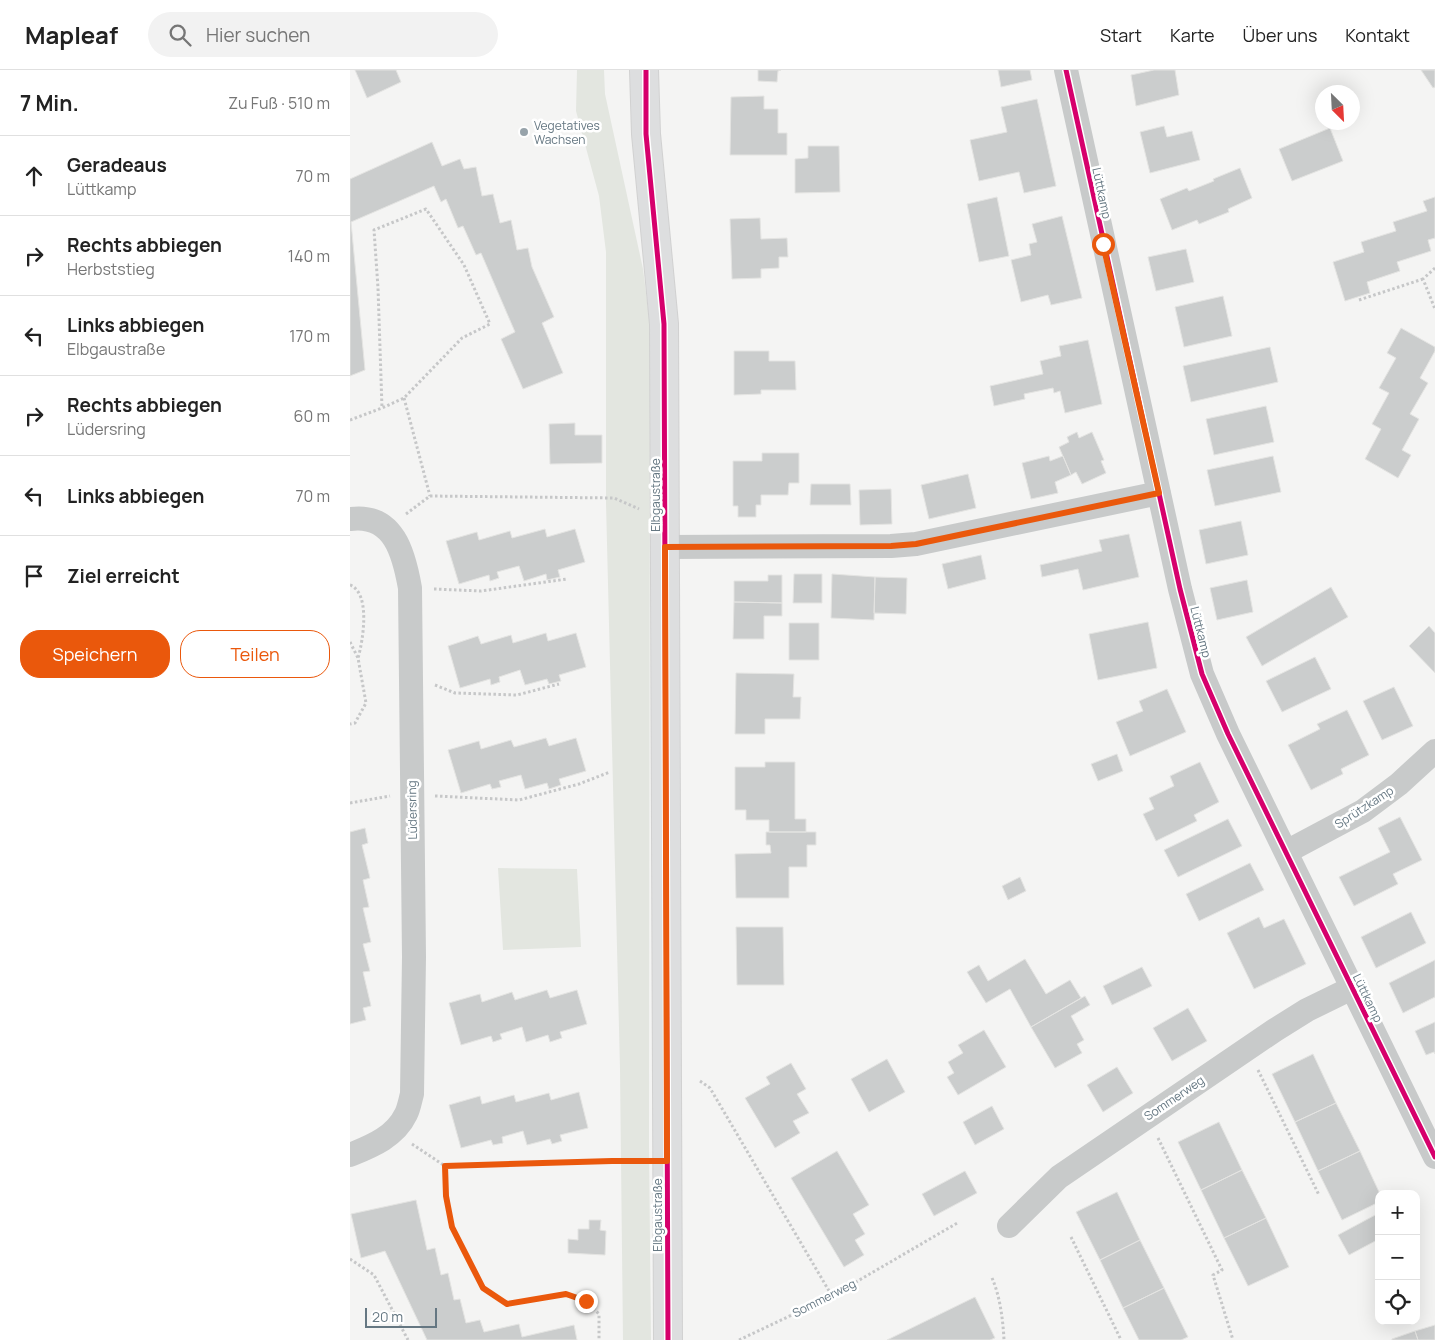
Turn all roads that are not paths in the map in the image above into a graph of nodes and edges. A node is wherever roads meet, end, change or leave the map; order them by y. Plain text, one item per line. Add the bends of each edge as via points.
1 (1066, 70) edge
2 (645, 71) edge
3 (1159, 493) junction
4 (350, 519) edge
5 (665, 547) junction
6 (1435, 751) edge
7 (1286, 852) junction
8 (1352, 988) junction
9 (350, 1155) edge
10 (1435, 1157) edge
11 (1009, 1226) dead end
12 (668, 1340) edge

1 - 3 street, Lüttkamp
2 - 5 main road, Elbgaustraße via 646,134 664,324
3 - 5 street via 916,544
3 - 7 street, Lüttkamp via 1202,674
4 - 9 street, Lüdersring via 376,522 387,530 397,542 405,562 410,588 414,957 412,1094 406,1114 394,1131 376,1145
5 - 12 main road, Elbgaustraße
6 - 7 street, Sprützkamp via 1363,811
7 - 8 street, Lüttkamp
8 - 10 street, Lüttkamp
8 - 11 street, Sommerweg via 1275,1030 1082,1160 1059,1177

